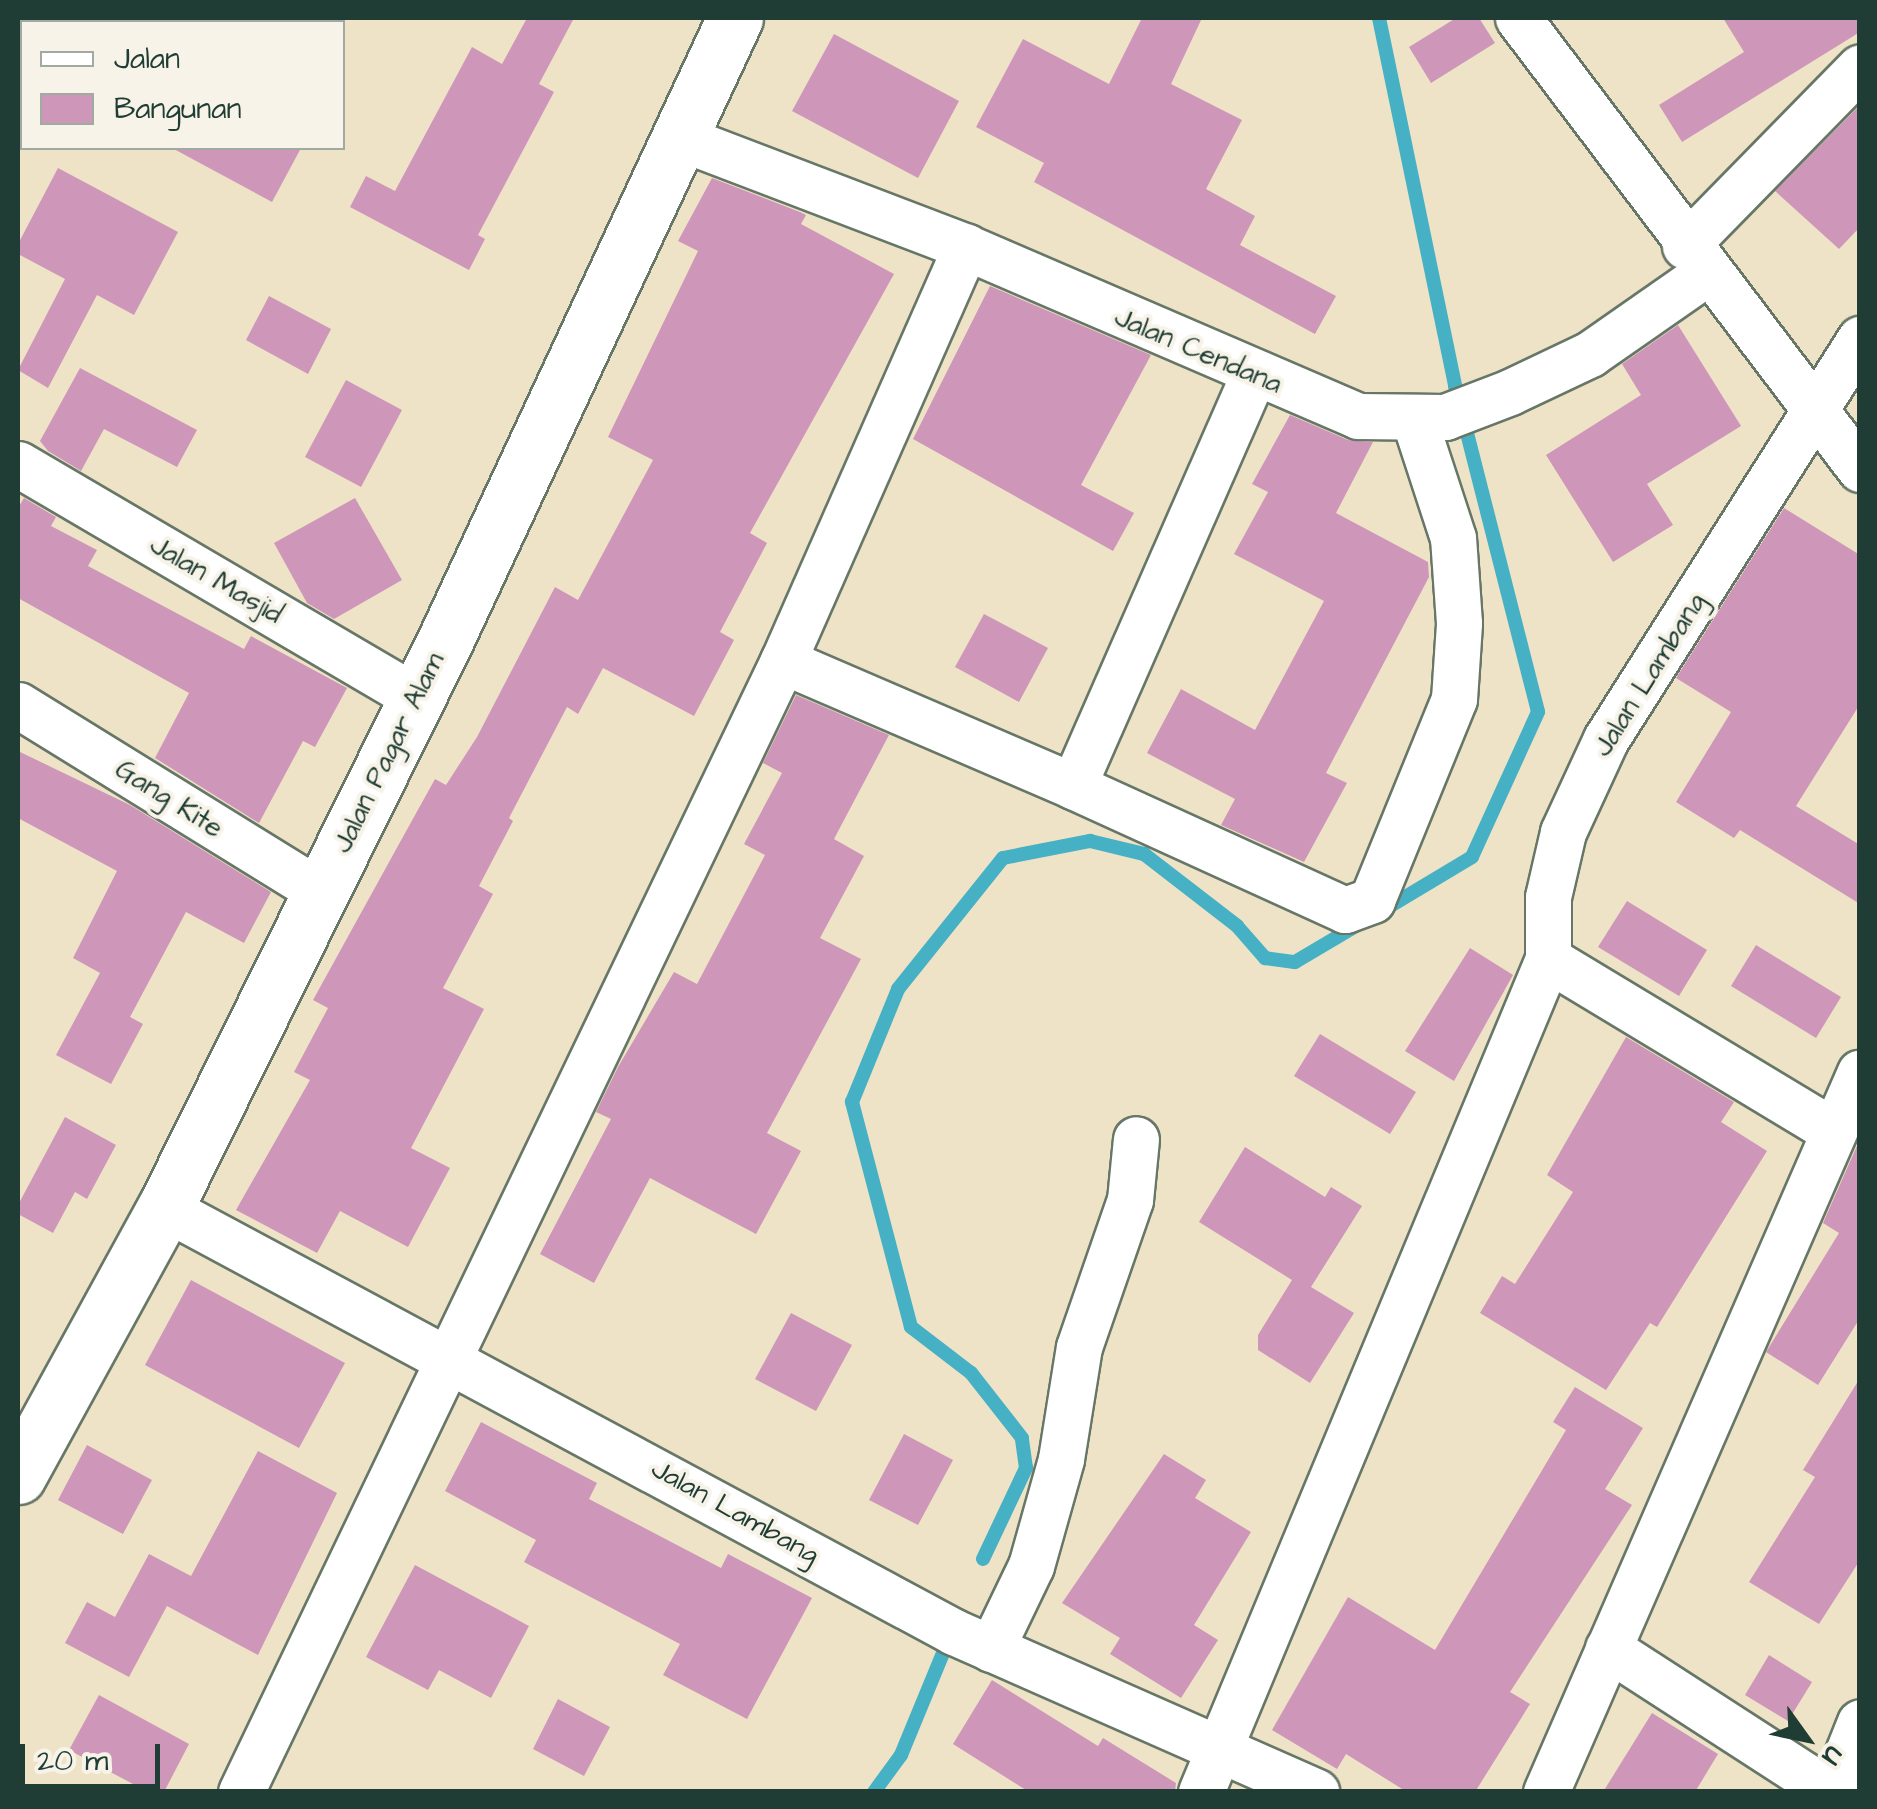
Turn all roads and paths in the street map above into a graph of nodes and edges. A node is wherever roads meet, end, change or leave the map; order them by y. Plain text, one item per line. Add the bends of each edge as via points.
1 (735, 18) edge
2 (1518, 18) edge
3 (1860, 67) edge
4 (681, 138) junction
5 (966, 247) junction
6 (1695, 260) junction
7 (1860, 339) edge
8 (1254, 374) junction
9 (1814, 415) junction
10 (1429, 418) junction
11 (18, 464) edge
12 (1860, 468) edge
13 (783, 661) junction
14 (415, 696) junction
15 (18, 706) edge
16 (1073, 786) junction
17 (321, 892) junction
18 (1548, 960) junction
19 (1860, 1072) edge
20 (1833, 1132) junction
21 (1136, 1139) dead end
22 (165, 1208) junction
23 (448, 1356) junction
24 (18, 1476) edge
25 (982, 1645) junction
26 (1608, 1648) junction
27 (1860, 1722) edge
28 (1218, 1747) junction
29 (241, 1792) edge
30 (1201, 1792) edge
31 (1316, 1792) edge
32 (1546, 1792) edge
33 (1831, 1792) edge

1 - 4 street, Jalan Pagar Alam
2 - 6 street
3 - 6 street, Jalan Cendana
4 - 5 street, Jalan Cendana
4 - 14 street, Jalan Pagar Alam via 568,387
5 - 8 street, Jalan Cendana
5 - 13 street
6 - 9 street
6 - 10 street, Jalan Cendana via 1590,354 1510,392
7 - 9 street, Jalan Lambang
8 - 10 street, Jalan Cendana via 1358,416
8 - 16 street
9 - 12 street
9 - 18 street, Jalan Lambang via 1606,739 1563,832 1548,897
10 - 16 street via 1453,538 1459,623 1454,700 1372,900 1346,910
11 - 14 street, Jalan Masjid
13 - 16 street
13 - 23 street
14 - 17 street, Jalan Pagar Alam
15 - 17 street, Gang Kite
17 - 22 street, Jalan Pagar Alam
18 - 20 street
18 - 28 street
19 - 20 street
20 - 26 street
21 - 25 street via 1130,1200 1079,1348 1060,1459 1031,1566
22 - 23 street, Jalan Lambang
22 - 24 street, Jalan Pagar Alam
23 - 25 street, Jalan Lambang
23 - 29 street
25 - 28 street, Jalan Lambang
26 - 32 street
26 - 33 street
27 - 33 street
28 - 30 street
28 - 31 street, Jalan Lambang

